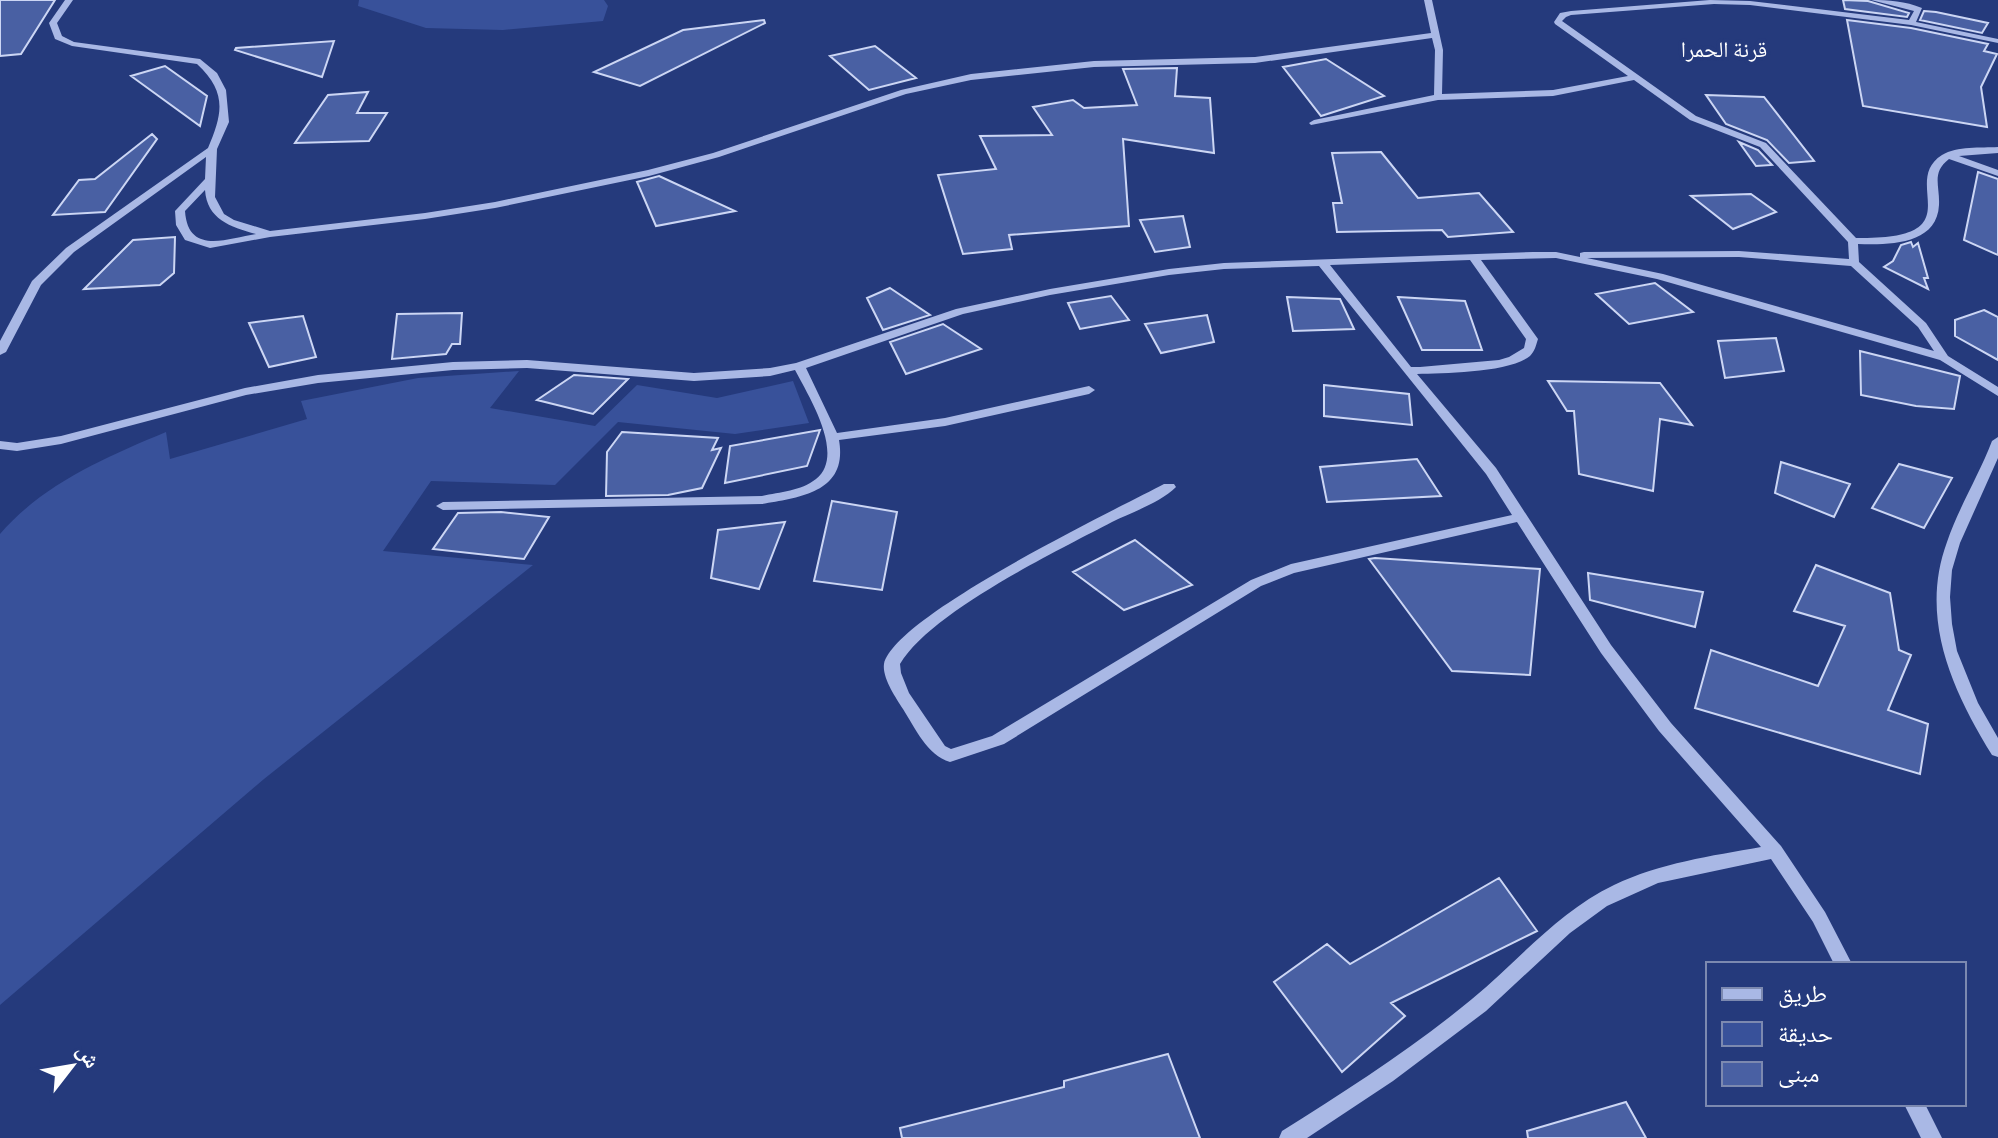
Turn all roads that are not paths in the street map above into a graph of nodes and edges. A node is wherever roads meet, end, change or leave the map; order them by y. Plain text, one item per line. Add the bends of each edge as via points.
1 (69, 0) edge
2 (1428, 0) edge
3 (1875, 0) edge
4 (1911, 23) junction
5 (1434, 35) junction
6 (1998, 41) edge
7 (1637, 77) junction
8 (1438, 97) junction
9 (1314, 123) dead end
10 (212, 149) junction
11 (1998, 150) edge
12 (1948, 155) junction
13 (1998, 173) edge
14 (207, 181) junction
15 (270, 234) junction
16 (1853, 241) junction
17 (1556, 255) junction
18 (1474, 258) junction
19 (1854, 263) junction
20 (1323, 264) junction
21 (0, 352) edge
22 (1944, 358) junction
23 (799, 366) junction
24 (1408, 371) junction
25 (1089, 390) dead end
26 (1998, 392) edge
27 (834, 437) junction
28 (1998, 441) edge
29 (0, 445) edge
30 (1993, 469) edge
31 (1169, 487) dead end
32 (443, 506) dead end
33 (1522, 517) junction
34 (1998, 751) edge
35 (1775, 851) junction
36 (1842, 962) edge
37 (1915, 1106) edge
38 (1289, 1138) edge
39 (1932, 1138) edge

1 - 10 street via 53,23 58,37 72,44 200,62 214,75 222,90 224,122
2 - 5 street
3 - 4 street via 1919,10
4 - 6 street
4 - 7 street via 1732,2 1559,18 1562,27
5 - 8 street via 1439,50
5 - 15 street via 1255,60 1094,64 971,77 904,92 649,173 495,205
7 - 8 street via 1553,93
7 - 16 street via 1693,118 1763,145
8 - 9 street
10 - 14 street
10 - 21 street via 70,250 36,283
11 - 12 street
12 - 13 street
12 - 16 street via 1934,165 1932,217 1923,231 1910,237
14 - 15 street via 218,215
14 - 15 street via 180,211 189,238 210,245
16 - 19 street
17 - 18 street
17 - 19 street via 1739,254
17 - 22 street via 1659,276
18 - 20 street
18 - 24 street via 1532,339 1530,349 1505,362
19 - 22 street via 1922,325
20 - 23 street via 1224,266 1050,292 960,311
20 - 24 street
22 - 26 street
23 - 27 street
23 - 29 street via 694,377 527,364 318,379 245,392 61,440
24 - 33 street
25 - 27 street via 945,422
27 - 32 street via 836,463 828,477 782,498
28 - 30 street
30 - 34 street via 1949,554 1941,611 1948,651 1980,724
31 - 33 street via 949,607 901,646 892,663 895,679 939,750 950,756 998,740 1220,602 1291,569
33 - 35 street via 1614,661
35 - 36 street
35 - 38 street via 1671,873 1621,890 1582,913 1449,1029
37 - 39 street

